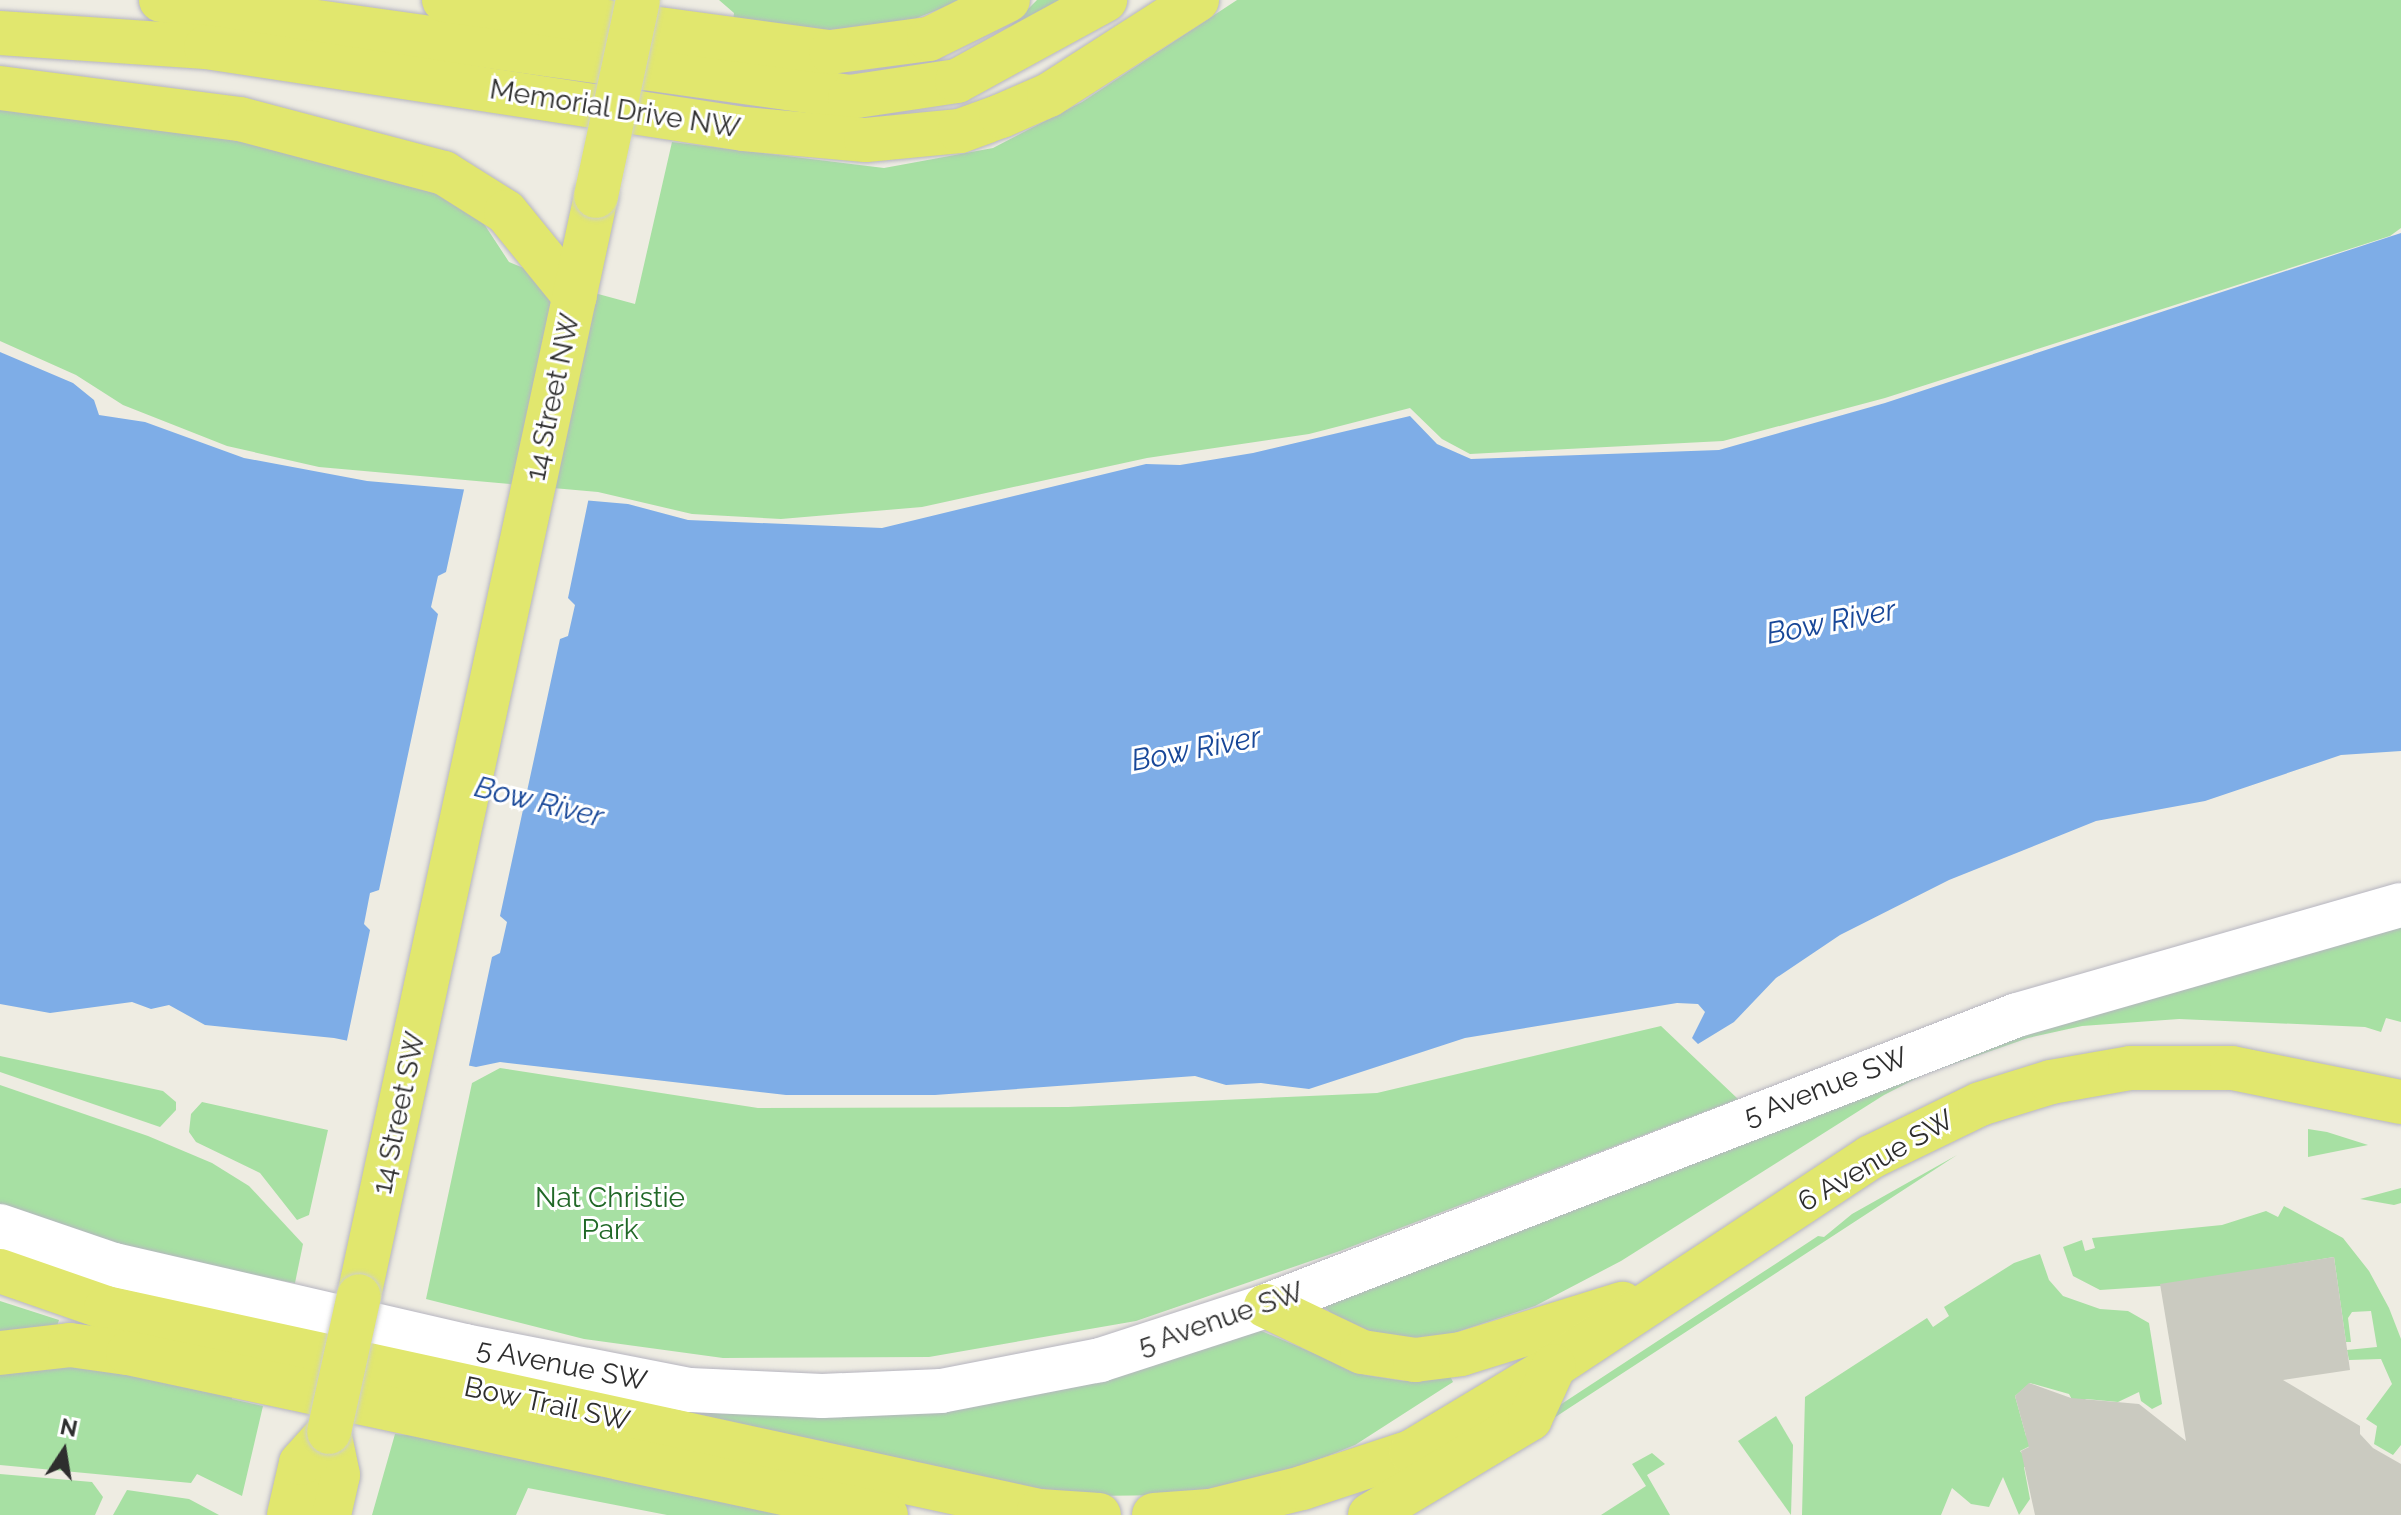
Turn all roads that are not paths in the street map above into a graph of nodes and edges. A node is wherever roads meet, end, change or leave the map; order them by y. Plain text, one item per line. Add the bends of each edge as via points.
1 (161, 0) edge
2 (444, 0) edge
3 (638, 0) edge
4 (1008, 0) edge
5 (1105, 0) edge
6 (1197, 0) edge
7 (0, 33) edge
8 (0, 88) edge
9 (575, 297) junction
10 (468, 794) joint
11 (2401, 905) edge
12 (2401, 1102) edge
13 (0, 1226) edge
14 (0, 1271) edge
15 (1670, 1289) junction
16 (1266, 1306) junction
17 (0, 1353) edge
18 (1554, 1366) junction
19 (1411, 1452) junction
20 (298, 1514) edge
21 (886, 1515) edge
22 (1099, 1515) edge
23 (1154, 1515) edge
24 (1313, 1515) edge
25 (1370, 1515) edge

1 - 5 main road, Memorial Drive NW via 850,97 957,81
2 - 4 main road via 831,52 929,39
3 - 9 main road, 14 Street NW, bridge
6 - 7 main road, Memorial Drive NW via 1049,95 1001,116 960,131 866,140 744,129 206,47
8 - 9 main road via 240,119 444,173 506,212
9 - 10 main road, 14 Street NW
10 - 20 main road, 14 Street SW, bridge via 329,1432 301,1463
11 - 16 street, 5 Avenue SW via 2017,1015
12 - 15 main road, 6 Avenue SW via 2312,1080 2232,1068 2130,1068 2051,1082 1920,1130
13 - 16 street, 5 Avenue SW via 114,1265 465,1346 690,1390 822,1396 941,1391 1100,1360
14 - 22 main road, Bow Trail SW via 106,1308 1039,1511
15 - 16 main road via 1461,1354 1415,1360 1362,1352
15 - 18 main road, 6 Avenue SW
17 - 21 main road via 70,1345 128,1353
18 - 19 main road, 6 Avenue SW
18 - 25 main road via 1530,1419
19 - 23 main road via 1272,1496 1210,1511
19 - 24 main road via 1392,1477

